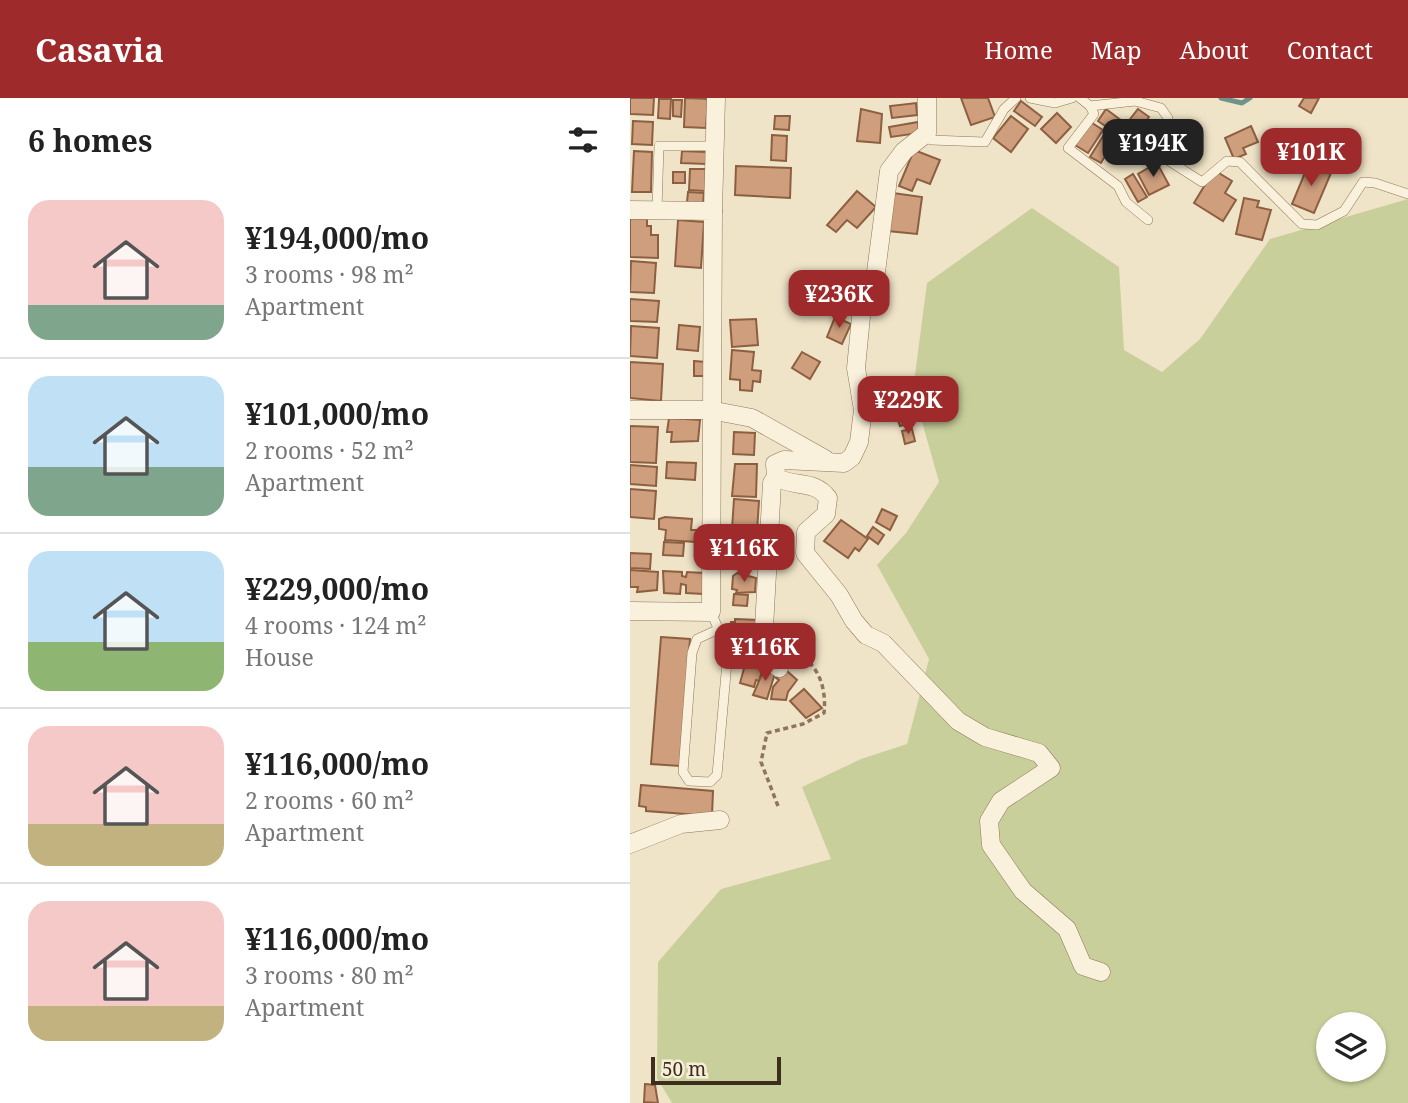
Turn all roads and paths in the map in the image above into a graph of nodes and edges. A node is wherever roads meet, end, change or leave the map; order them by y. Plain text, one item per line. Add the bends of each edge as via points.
1 (716, 98) edge
2 (927, 98) edge
3 (1016, 98) edge
4 (1030, 98) edge
5 (1072, 98) edge
6 (1080, 98) edge
7 (1090, 106) junction
8 (928, 133) junction
9 (716, 146) junction
10 (1408, 194) edge
11 (630, 209) edge
12 (657, 210) junction
13 (713, 211) junction
14 (1148, 220) dead end
15 (630, 410) edge
16 (710, 410) junction
17 (832, 463) junction
18 (776, 477) junction
19 (630, 611) edge
20 (715, 620) junction
21 (767, 654) junction
22 (779, 668) dead end
23 (778, 806) dead end
24 (720, 820) dead end
25 (630, 844) edge
26 (1101, 972) dead end

1 - 9 street
2 - 8 street
3 - 8 lane via 985,142 932,141
4 - 5 lane via 1055,103
6 - 7 lane
7 - 10 lane via 1135,101 1161,108 1168,117 1166,159 1202,182 1227,161 1240,162 1302,224 1317,225 1344,211 1363,182
7 - 14 lane via 1094,114 1068,148 1118,186 1126,202
8 - 17 street via 904,151 889,171 876,272 863,296 856,369 863,410 859,442 852,457
9 - 12 lane via 659,146
9 - 13 street
11 - 12 street
12 - 13 street
13 - 16 street
15 - 16 street
16 - 17 street via 752,418
16 - 20 street
17 - 18 street via 784,460 775,464
18 - 21 street via 763,593 762,646
18 - 26 street via 817,486 828,498 826,514 806,532 805,553 860,628 883,643 958,721 985,737 1039,753 1051,768 1001,801 989,821 991,845 1023,891 1067,929 1083,966
19 - 20 street
20 - 20 lane via 728,650 717,775 710,782 689,781 683,772 692,653 697,639
21 - 22 street
21 - 23 path via 797,654 818,671 825,693 824,713 767,733 762,743 761,762
24 - 25 street via 681,824

